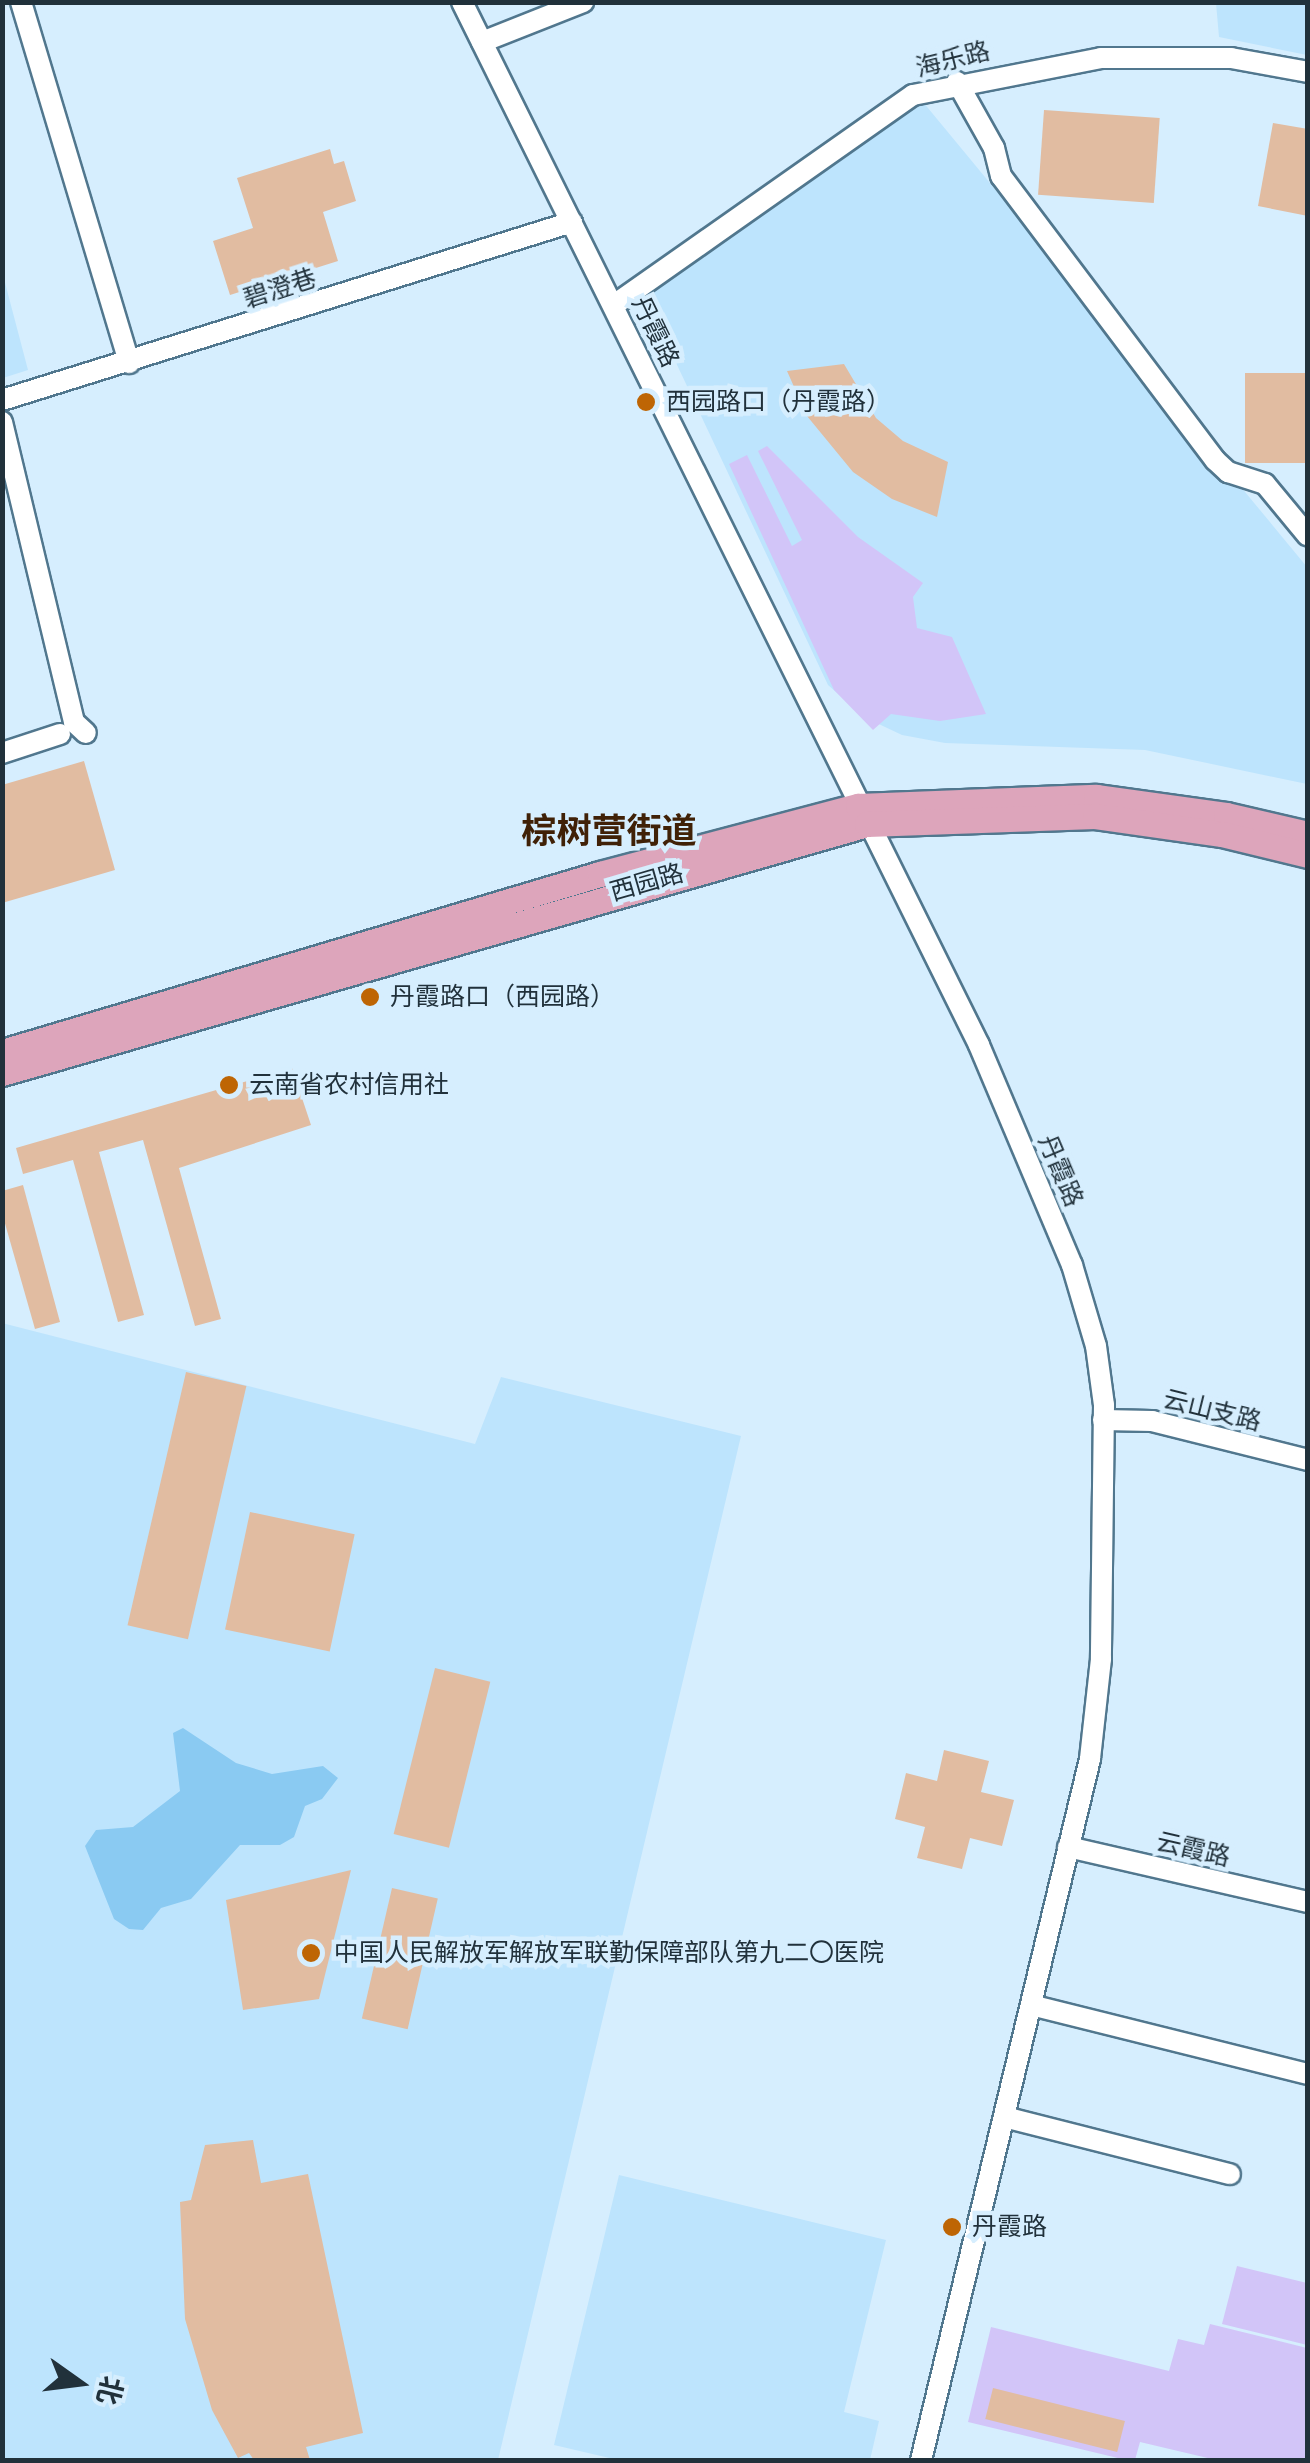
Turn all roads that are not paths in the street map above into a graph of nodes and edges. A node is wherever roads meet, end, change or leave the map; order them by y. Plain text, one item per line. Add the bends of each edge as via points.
1 (21, 2) edge
2 (462, 2) edge
3 (584, 2) edge
4 (482, 42) junction
5 (1308, 72) edge
6 (957, 82) junction
7 (572, 222) junction
8 (614, 305) junction
9 (128, 363) junction
10 (2, 400) edge
11 (2, 422) edge
12 (1308, 536) edge
13 (86, 733) dead end
14 (60, 734) dead end
15 (2, 753) edge
16 (863, 815) junction
17 (1308, 834) edge
18 (1308, 855) edge
19 (2, 1052) edge
20 (2, 1073) edge
21 (1103, 1420) junction
22 (1308, 1460) edge
23 (1068, 1847) junction
24 (1308, 1902) edge
25 (1030, 2005) junction
26 (1308, 2074) edge
27 (1004, 2117) junction
28 (1230, 2174) dead end
29 (921, 2460) edge

1 - 9 street
2 - 4 street, 丹霞路
3 - 4 street
4 - 7 street, 丹霞路
5 - 6 street, 海乐路 via 1158,55
6 - 8 street, 海乐路 via 913,95
6 - 12 street via 994,148 1001,176 1215,460 1228,472 1265,484
7 - 8 street, 丹霞路
7 - 9 street, 碧澄巷
8 - 16 street, 丹霞路
9 - 10 street, 碧澄巷
11 - 13 street via 74,722
14 - 15 street
16 - 17 main road, 西园路 via 1096,797
16 - 18 main road, 西园路 via 1095,816 1222,834
16 - 19 main road, 西园路 via 600,874
16 - 20 main road, 西园路
16 - 21 street, 丹霞路 via 979,1045 1064,1247 1096,1346
21 - 22 street, 云山支路 via 1152,1421
21 - 23 street, 丹霞路 via 1101,1659 1090,1759
23 - 24 street, 云霞路
23 - 25 street, 丹霞路
25 - 26 street
25 - 27 street, 丹霞路
27 - 28 street
27 - 29 street, 丹霞路

